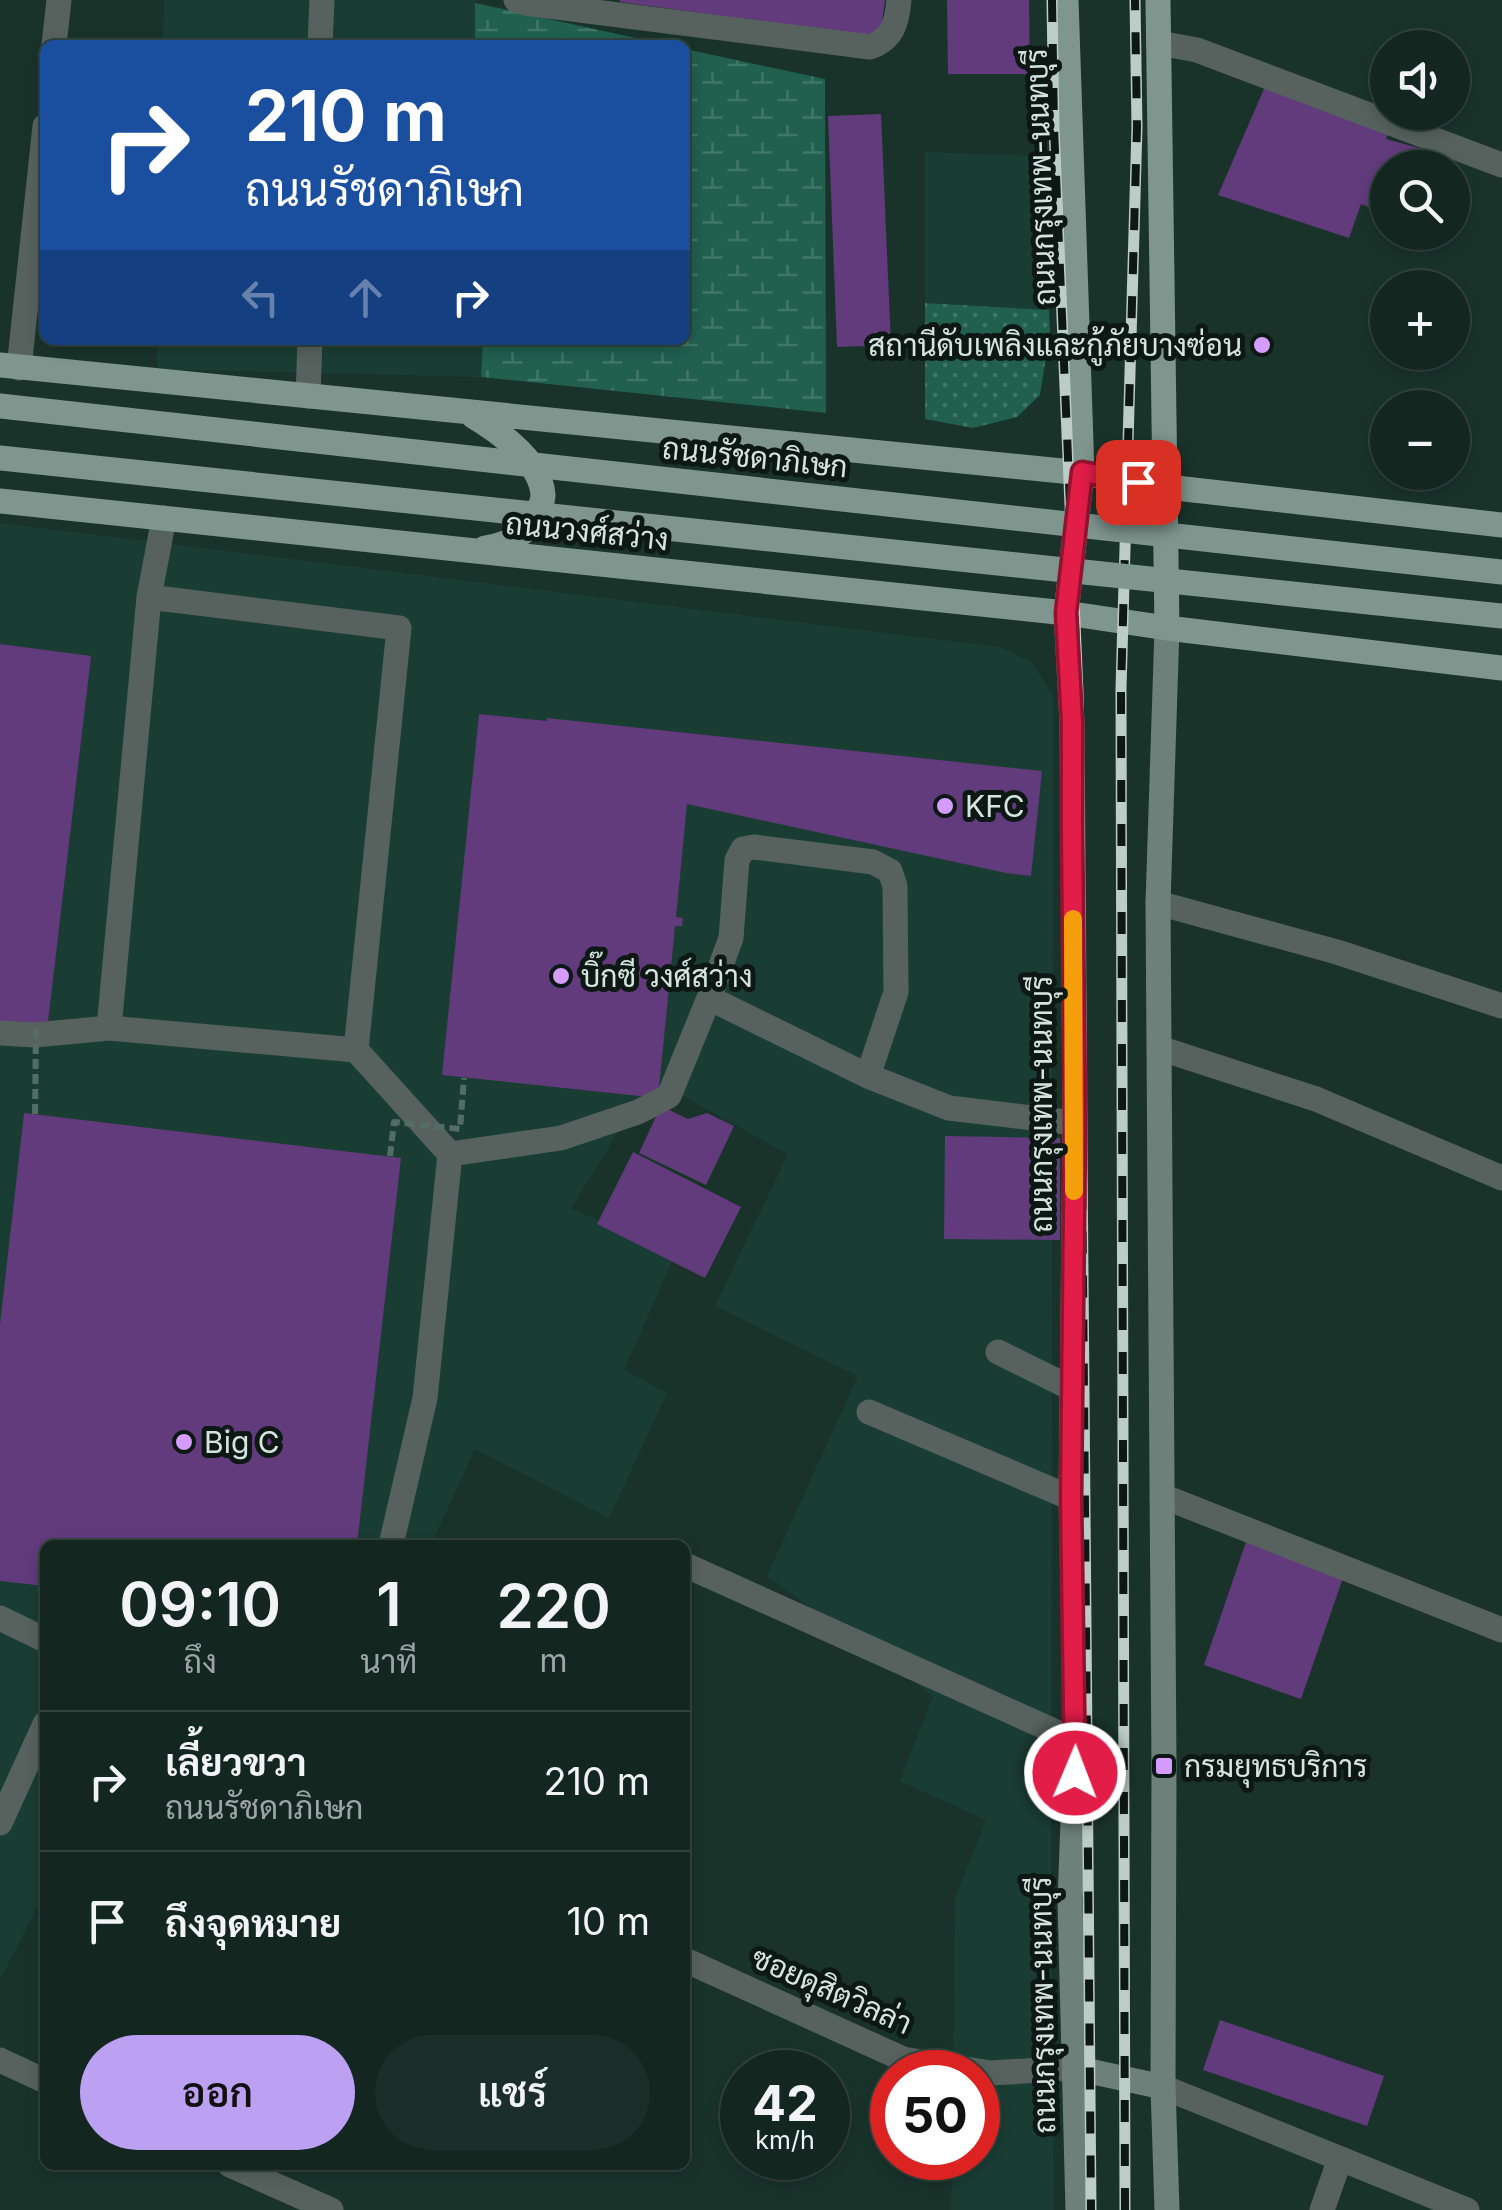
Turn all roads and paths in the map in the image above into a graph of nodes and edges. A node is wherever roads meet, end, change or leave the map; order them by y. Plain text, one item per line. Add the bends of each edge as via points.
1 (58, 0) edge
2 (322, 0) edge
3 (516, 0) edge
4 (900, 0) edge
5 (1066, 0) edge
6 (1158, 0) edge
7 (54, 40) edge
8 (320, 40) edge
9 (1159, 43) junction
10 (40, 160) edge
11 (1502, 165) edge
12 (310, 345) edge
13 (10, 366) edge
14 (308, 396) junction
15 (0, 406) edge
16 (464, 411) junction
17 (0, 458) edge
18 (1082, 472) junction
19 (1167, 486) junction
20 (0, 502) edge
21 (164, 518) junction
22 (1502, 525) edge
23 (469, 551) junction
24 (1502, 572) edge
25 (149, 597) junction
26 (1066, 613) junction
27 (1502, 616) edge
28 (1167, 628) junction
29 (1502, 668) edge
30 (1158, 903) junction
31 (710, 998) junction
32 (1502, 1006) edge
33 (109, 1028) junction
34 (36, 1032) junction
35 (0, 1033) edge
36 (1159, 1048) junction
37 (356, 1050) junction
38 (868, 1076) junction
39 (464, 1078) dead end
40 (35, 1114) dead end
41 (1075, 1123) junction
42 (450, 1154) junction
43 (390, 1156) dead end
44 (1502, 1178) edge
45 (998, 1352) dead end
46 (1072, 1388) junction
47 (868, 1412) dead end
48 (1162, 1496) junction
49 (1071, 1498) junction
50 (393, 1540) edge
51 (690, 1566) edge
52 (0, 1618) edge
53 (1502, 1630) edge
54 (40, 1638) edge
55 (40, 1735) edge
56 (1076, 1741) junction
57 (0, 1823) edge
58 (690, 1962) edge
59 (0, 2060) edge
60 (1076, 2068) junction
61 (40, 2079) edge
62 (1163, 2087) junction
63 (1340, 2159) junction
64 (241, 2170) edge
65 (1173, 2208) edge
66 (331, 2210) edge
67 (1078, 2210) edge
68 (1322, 2210) edge
69 (1468, 2210) edge

1 - 7 street
2 - 8 street
3 - 4 street via 870,47 891,34
5 - 18 main road, ถนนกรุงเทพ-นนทบุรี
6 - 9 main road
9 - 11 street via 1196,50
9 - 19 main road
10 - 13 street
12 - 14 street
13 - 14 main road
14 - 16 main road
15 - 24 main road, ถนนรัชดาภิเษก, bridge
16 - 18 main road
16 - 23 main road via 523,454 544,499 516,538
17 - 27 main road, bridge
18 - 19 main road
18 - 26 main road, ถนนกรุงเทพ-นนทบุรี
19 - 22 main road
19 - 28 main road
20 - 21 main road, ถนนวงศ์สว่าง
21 - 23 main road, ถนนวงศ์สว่าง
21 - 25 street
23 - 26 main road, ถนนวงศ์สว่าง
25 - 33 street
25 - 37 street via 399,628
26 - 28 main road, ถนนวงศ์สว่าง
26 - 41 main road, ถนนกรุงเทพ-นนทบุรี
28 - 29 main road
28 - 30 main road
30 - 32 street
30 - 36 main road
31 - 38 street
31 - 38 street via 731,938 742,849 873,862 890,871 895,886 896,992
31 - 42 street via 669,1096 561,1138
33 - 34 street
33 - 37 street
34 - 35 street
34 - 40 path, bridge
36 - 44 street via 1316,1100
36 - 48 main road
37 - 42 street
38 - 41 street via 949,1108
39 - 43 path, bridge via 460,1129 394,1122
41 - 46 main road, ถนนกรุงเทพ-นนทบุรี
42 - 50 street via 425,1398
45 - 46 street
46 - 49 main road, ถนนกรุงเทพ-นนทบุรี
47 - 49 street
48 - 53 street
48 - 62 main road
49 - 56 main road, ถนนกรุงเทพ-นนทบุรี
51 - 56 street
52 - 54 street
55 - 57 street
56 - 60 main road, ถนนกรุงเทพ-นนทบุรี via 1070,1901
58 - 60 street, ซอยดุสิตวิลล่า via 903,2059 991,2072
59 - 61 street
60 - 62 main road
60 - 67 main road, ถนนกรุงเทพ-นนทบุรี
62 - 63 street
62 - 65 main road
63 - 68 street
63 - 69 street
64 - 66 street

